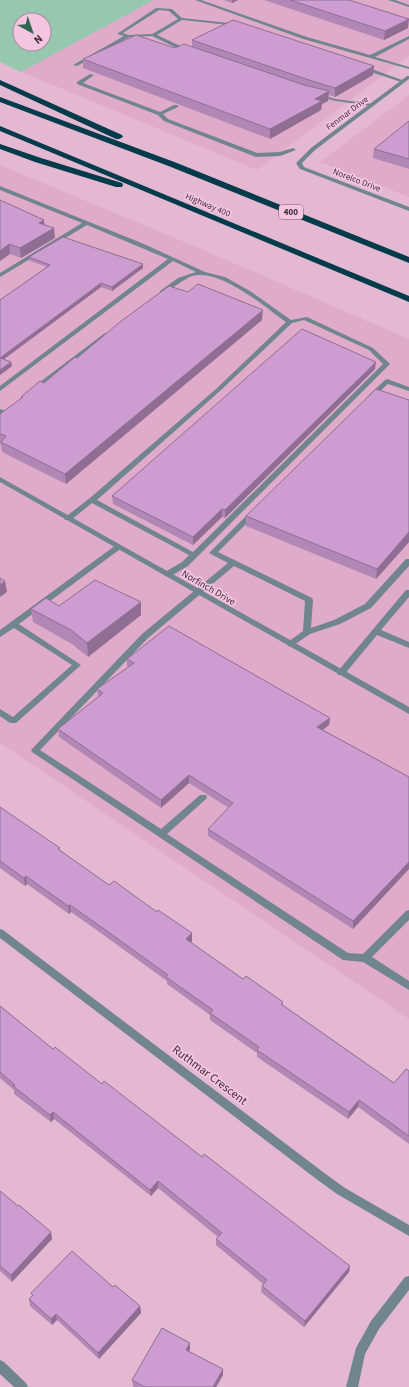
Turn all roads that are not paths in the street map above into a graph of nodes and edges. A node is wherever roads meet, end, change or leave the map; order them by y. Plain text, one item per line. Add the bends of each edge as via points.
1 (197, 0) edge
2 (390, 0) edge
3 (409, 6) edge
4 (181, 19) junction
5 (246, 28) edge
6 (153, 35) junction
7 (128, 36) junction
8 (409, 37) edge
9 (195, 54) edge
10 (371, 57) junction
11 (75, 65) dead end
12 (360, 66) edge
13 (409, 68) edge
14 (92, 75) edge
15 (409, 77) edge
16 (403, 81) junction
17 (0, 82) edge
18 (314, 94) edge
19 (0, 99) edge
20 (372, 105) junction
21 (176, 106) edge
22 (160, 114) junction
23 (0, 128) edge
24 (0, 146) edge
25 (293, 150) dead end
26 (174, 165) junction
27 (299, 166) joint
28 (0, 188) edge
29 (176, 202) junction
30 (409, 209) edge
31 (86, 223) junction
32 (172, 259) junction
33 (409, 260) edge
34 (203, 273) junction
35 (0, 275) edge
36 (154, 297) edge
37 (409, 299) edge
38 (290, 322) junction
39 (111, 331) edge
40 (0, 389) edge
41 (409, 389) edge
42 (29, 393) edge
43 (364, 403) edge
44 (10, 408) edge
45 (1, 413) edge
46 (0, 479) edge
47 (92, 500) junction
48 (257, 510) edge
49 (68, 518) junction
50 (119, 547) junction
51 (202, 548) junction
52 (213, 553) junction
53 (194, 555) junction
54 (409, 561) edge
55 (233, 563) junction
56 (168, 574) junction
57 (198, 592) junction
58 (409, 592) edge
59 (14, 624) junction
60 (376, 631) junction
61 (307, 632) junction
62 (0, 634) edge
63 (291, 644) junction
64 (409, 645) edge
65 (341, 673) junction
66 (409, 711) edge
67 (0, 712) edge
68 (202, 797) dead end
69 (161, 834) junction
70 (409, 914) edge
71 (0, 933) edge
72 (365, 958) junction
73 (409, 986) edge
74 (409, 1231) edge
75 (409, 1281) edge
76 (0, 1366) edge
77 (22, 1387) edge
78 (352, 1387) edge

1 - 10 street via 305,38
2 - 3 street
4 - 5 street via 233,24
4 - 6 street
4 - 7 street via 170,10 158,9 119,34
6 - 7 street
6 - 9 street
7 - 11 street
8 - 10 street
10 - 13 street
12 - 16 street
14 - 22 street via 79,83
15 - 16 street, Fenmar Drive
16 - 20 street, Fenmar Drive
17 - 26 highway via 77,116
18 - 20 street
19 - 26 highway, 400
20 - 27 street, Fenmar Drive via 313,149 298,163
21 - 22 street
22 - 25 street via 166,120 256,155 280,154
23 - 29 highway, Highway 400
24 - 29 highway
26 - 33 highway, 400
27 - 30 street, Norelco Drive
28 - 31 street
29 - 37 highway, Highway 400
31 - 32 street
31 - 35 street
32 - 34 street
32 - 40 street
34 - 36 street via 180,278
34 - 38 street via 229,280
38 - 47 street via 218,390
38 - 51 street via 305,318 371,349 387,364
39 - 42 street
41 - 43 street via 387,382
44 - 45 street
46 - 49 street, Norfinch Drive
47 - 49 street
47 - 53 street
48 - 52 street
49 - 50 street, Norfinch Drive
50 - 56 street, Norfinch Drive
50 - 59 street
51 - 52 street
51 - 53 street
52 - 55 street
53 - 56 street
54 - 61 street via 368,606 337,622
55 - 57 street
55 - 61 street via 309,600
56 - 57 street, Norfinch Drive
57 - 63 street, Norfinch Drive
57 - 69 street via 145,636 35,750
58 - 60 street
59 - 62 street
59 - 67 street via 78,665 13,721
60 - 64 street
60 - 65 street
61 - 63 street
63 - 65 street, Norfinch Drive
65 - 66 street, Norfinch Drive
68 - 69 street
69 - 72 street via 346,957
70 - 72 street
71 - 74 street, Ruthmar Crescent via 329,1182
72 - 73 street
75 - 78 street via 375,1325 360,1352
76 - 77 street

